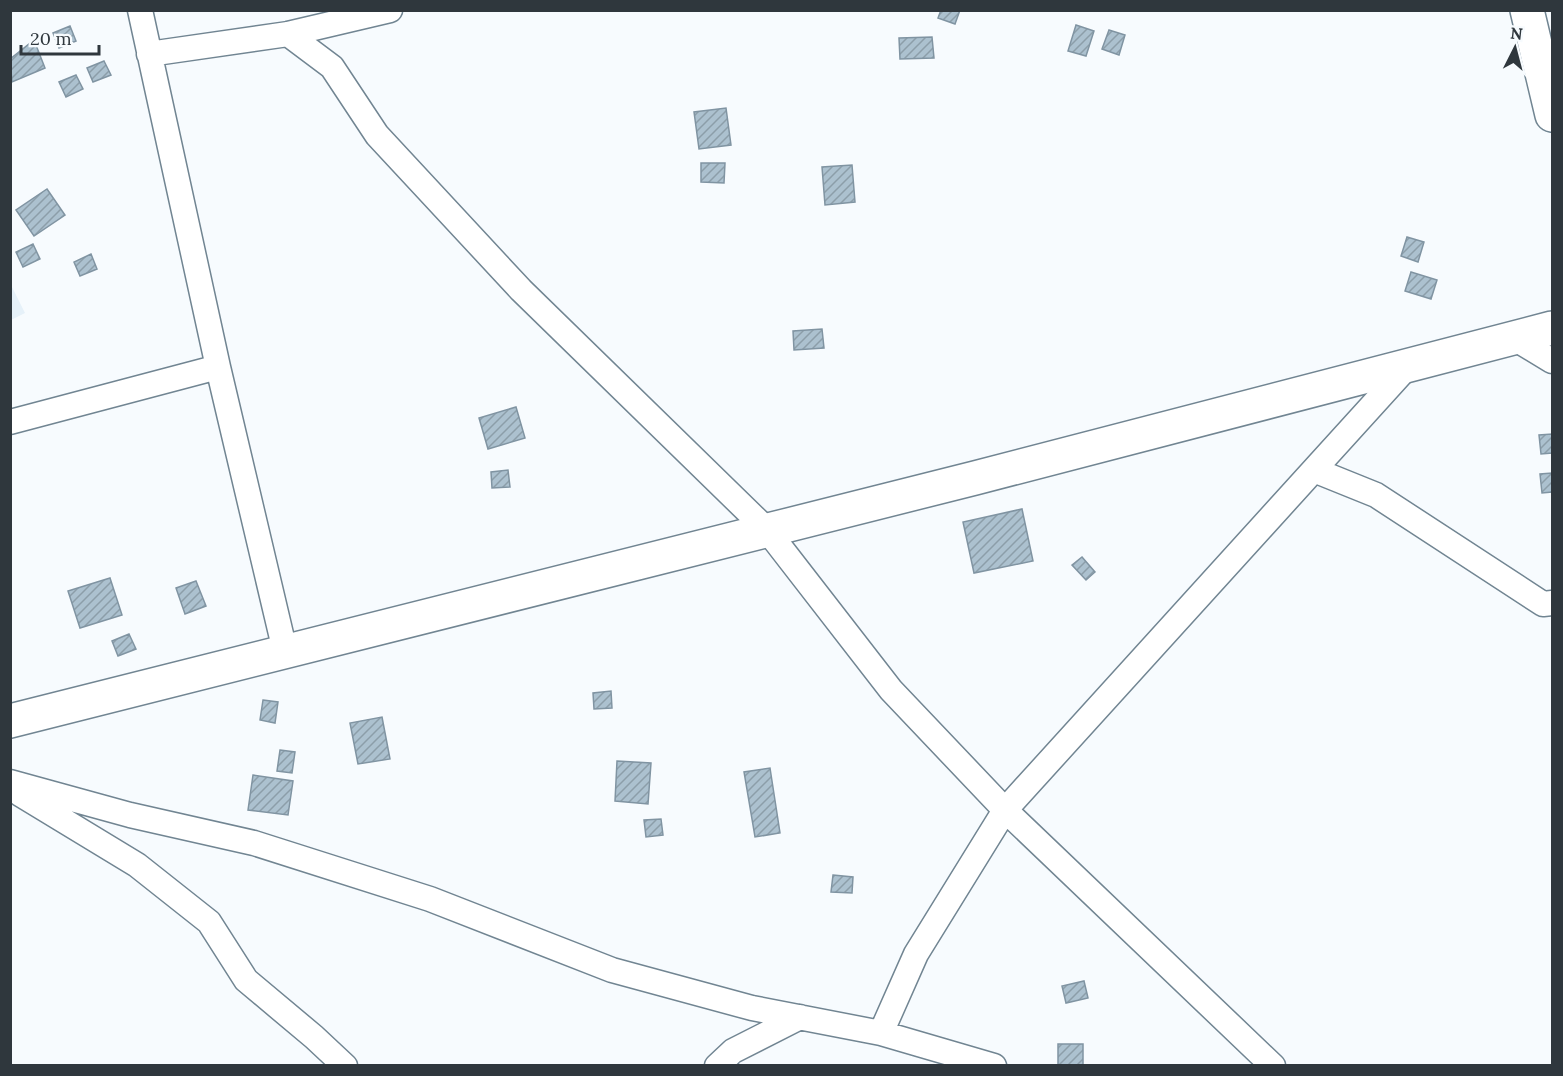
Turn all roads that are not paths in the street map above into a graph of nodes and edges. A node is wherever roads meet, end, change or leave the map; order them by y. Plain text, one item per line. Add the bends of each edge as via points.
1 (140, 10) edge
2 (390, 10) edge
3 (1527, 10) edge
4 (288, 34) junction
5 (149, 54) junction
6 (1552, 115) edge
7 (1552, 328) edge
8 (1514, 338) junction
9 (1552, 361) edge
10 (1409, 365) junction
11 (218, 367) junction
12 (10, 422) edge
13 (1314, 470) junction
14 (767, 530) junction
15 (1549, 606) edge
16 (285, 651) junction
17 (10, 721) edge
18 (10, 782) edge
19 (10, 788) edge
20 (1005, 810) junction
21 (800, 1017) junction
22 (881, 1033) junction
23 (345, 1065) edge
24 (717, 1065) edge
25 (993, 1065) edge
26 (1273, 1065) edge

1 - 5 street
2 - 4 street
3 - 6 street
4 - 5 street
4 - 14 street via 332,66 377,135 521,290
5 - 11 street
7 - 8 street
8 - 9 street
8 - 10 street
10 - 13 street
10 - 14 street
11 - 12 street
11 - 16 street
13 - 15 street via 1376,495
13 - 20 street
14 - 16 street
14 - 20 street via 891,690
16 - 17 street
18 - 21 street via 254,843 430,899 612,970
19 - 23 street via 137,865 209,922 246,980
20 - 22 street via 916,954
20 - 26 street
21 - 22 street
21 - 24 street via 733,1051
22 - 25 street

